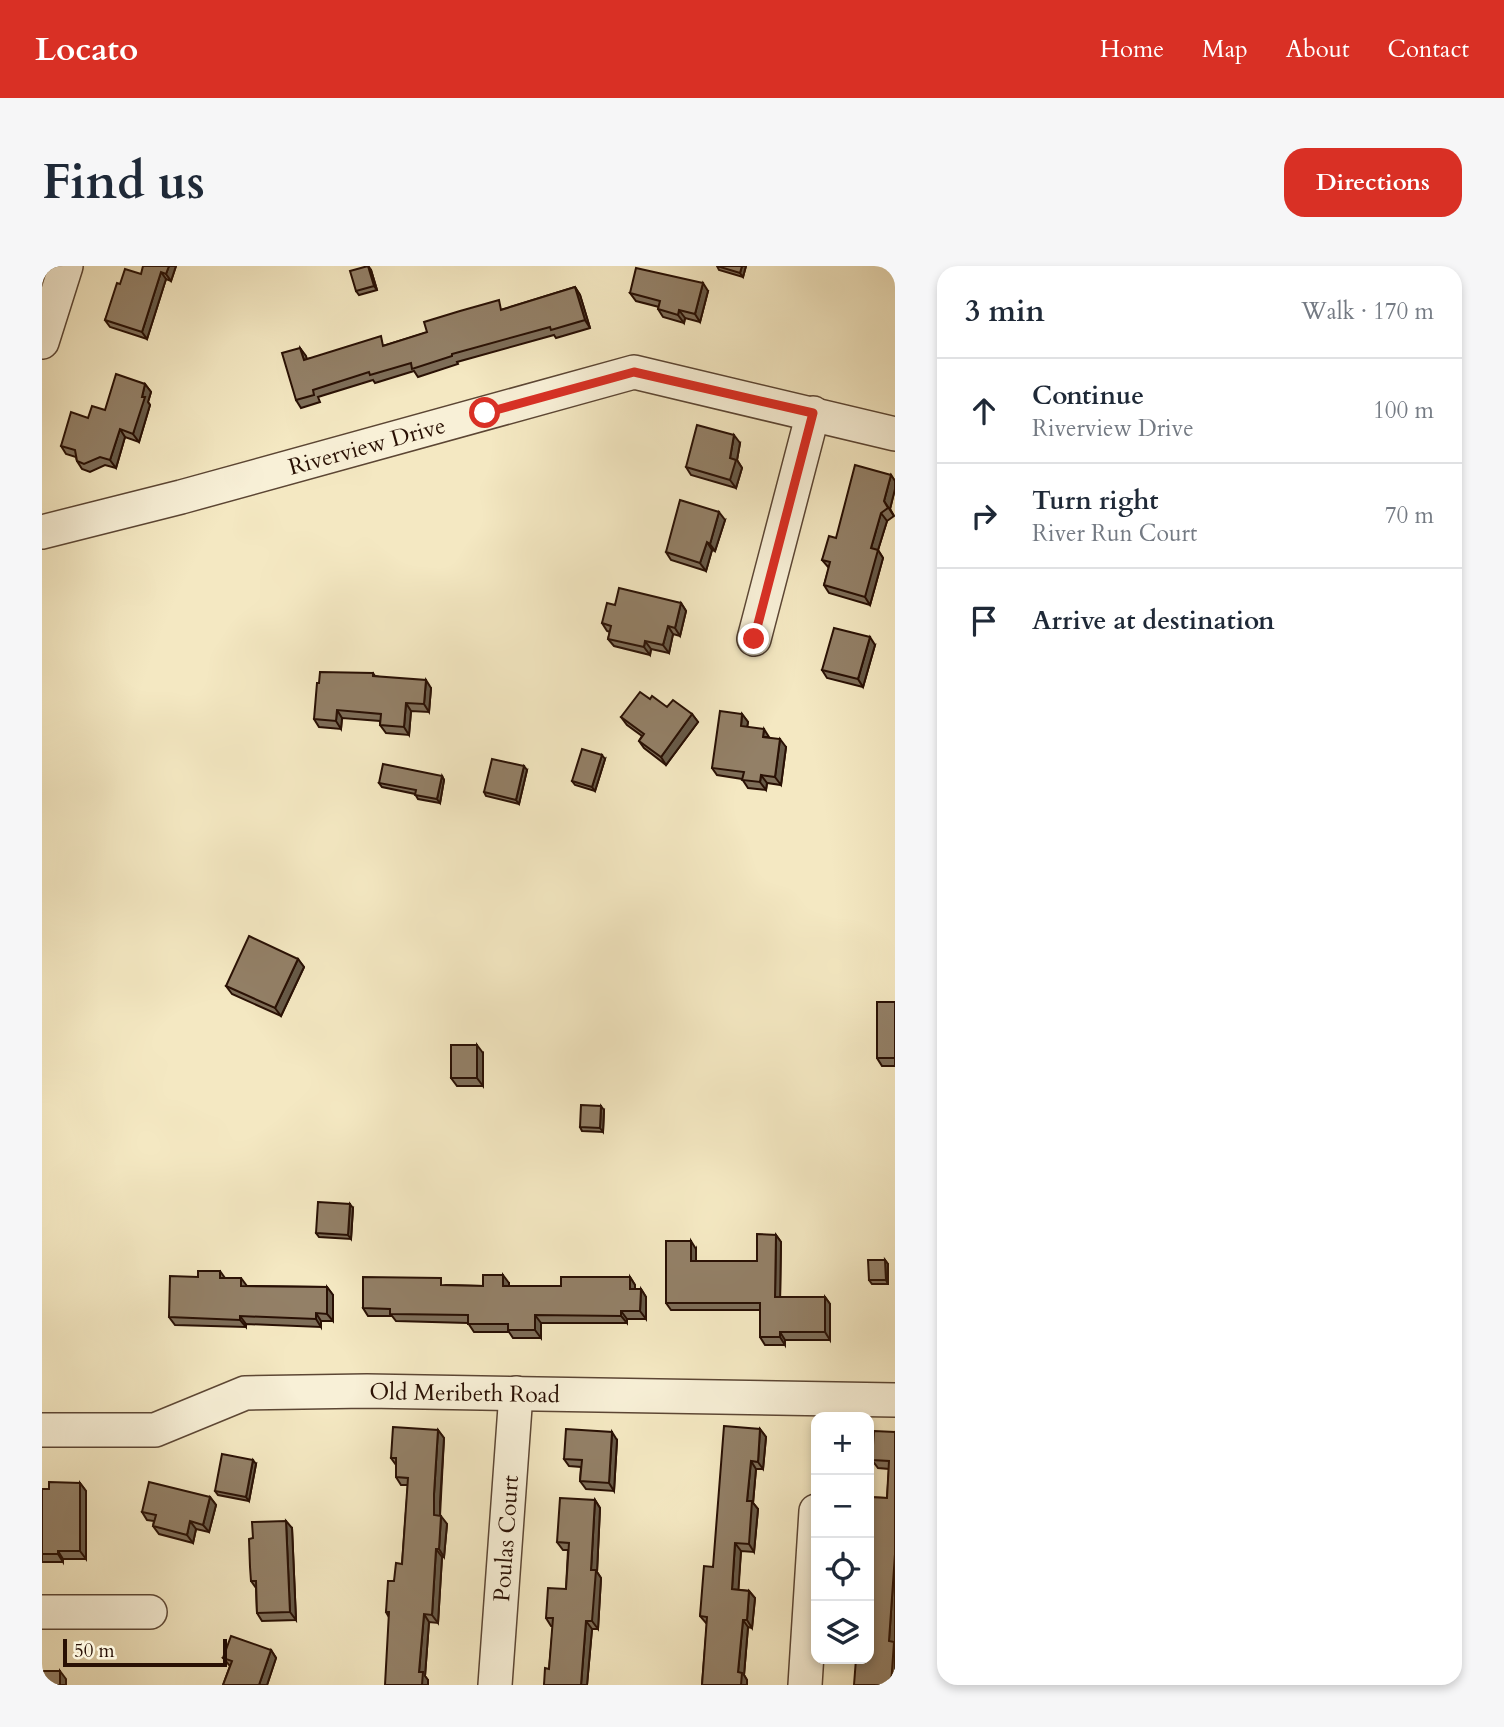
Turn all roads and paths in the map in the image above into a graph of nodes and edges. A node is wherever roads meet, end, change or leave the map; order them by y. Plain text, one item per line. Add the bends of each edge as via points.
1 (66, 266) edge
2 (42, 342) edge
3 (813, 413) junction
4 (895, 434) edge
5 (42, 531) edge
6 (754, 639) dead end
7 (516, 1393) junction
8 (895, 1399) edge
9 (823, 1408) edge
10 (42, 1430) edge
11 (814, 1538) edge
12 (42, 1612) edge
13 (150, 1612) dead end
14 (495, 1685) edge
15 (805, 1685) edge

1 - 2 street
3 - 4 street, Riverview Drive
3 - 5 street, Riverview Drive via 634,372
3 - 6 street
7 - 9 street, Old Meribeth Road
7 - 10 street, Old Meribeth Road via 245,1393 155,1430
7 - 14 street, Poulas Court
8 - 9 street, Old Meribeth Road
11 - 15 street
12 - 13 street

